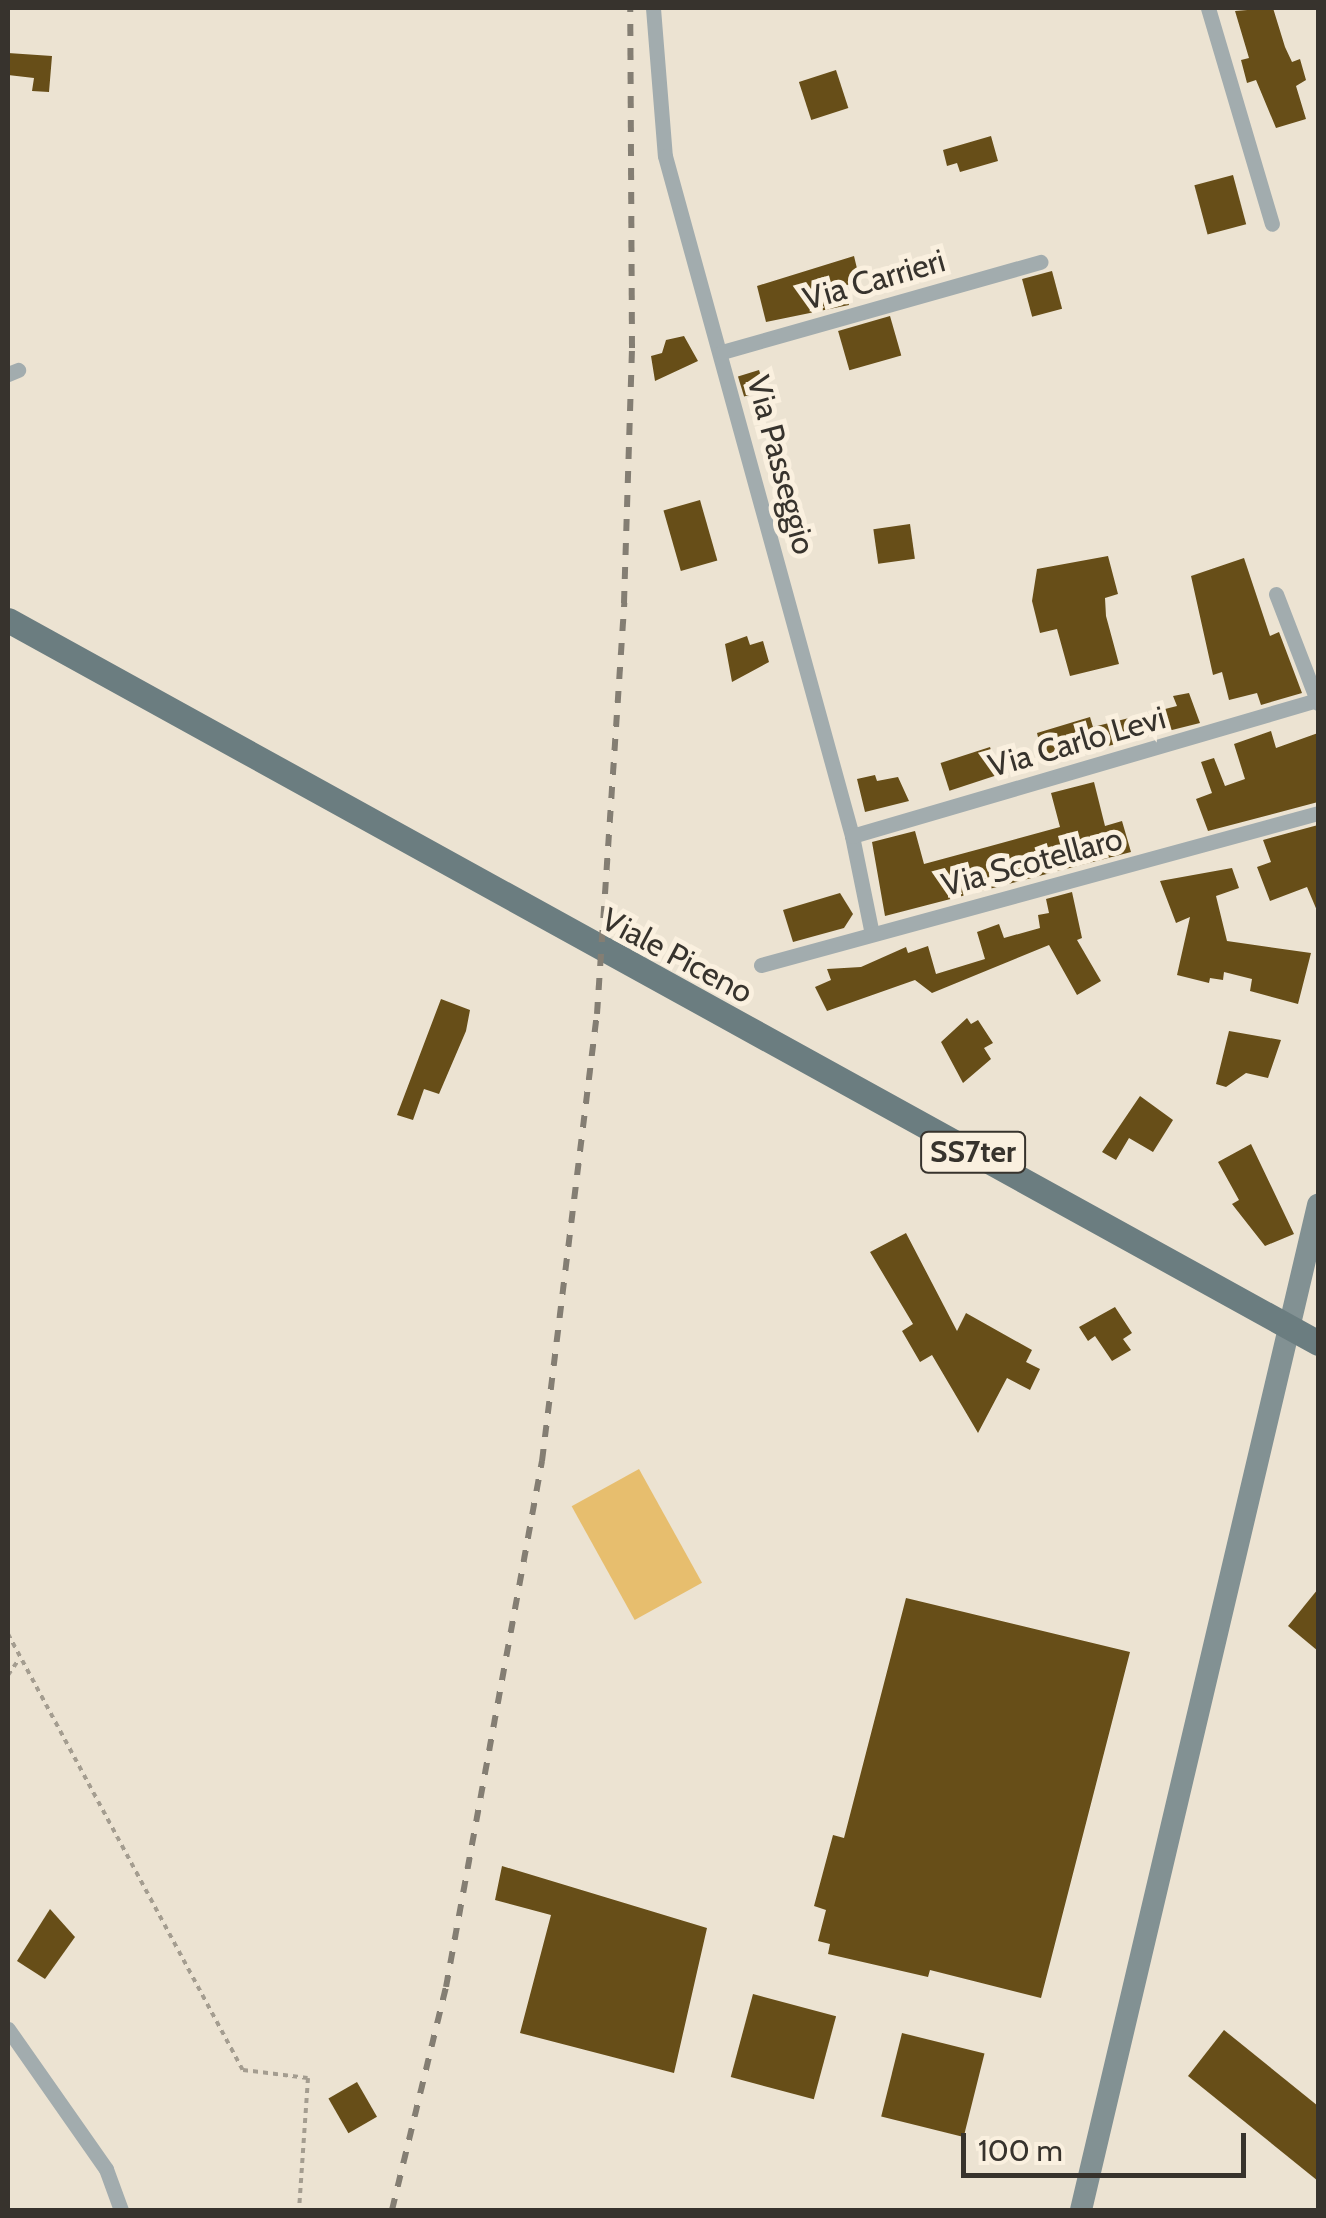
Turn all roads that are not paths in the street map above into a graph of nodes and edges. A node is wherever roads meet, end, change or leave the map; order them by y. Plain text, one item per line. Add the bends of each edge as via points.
1 (653, 8) edge
2 (1208, 8) edge
3 (1272, 224) dead end
4 (1041, 262) dead end
5 (722, 352) junction
6 (1276, 594) dead end
7 (12, 627) edge
8 (1318, 702) edge
9 (1318, 813) edge
10 (852, 836) junction
11 (872, 934) junction
12 (761, 965) dead end
13 (1318, 1206) edge
14 (1290, 1325) junction
15 (1318, 1343) edge
16 (8, 2028) edge
17 (121, 2210) edge
18 (1081, 2210) edge

1 - 5 street, Via Passeggio via 665,156
2 - 3 street
4 - 5 street, Via Carrieri
5 - 10 street, Via Passeggio
6 - 8 street
7 - 14 main road, Viale Piceno / SS7ter
8 - 10 street, Via Carlo Levi
9 - 11 street, Via Scotellaro
10 - 11 street, Via Passeggio
11 - 12 street, Via Scotellaro
13 - 14 street
14 - 15 main road, Viale Piceno / SS7ter
14 - 18 street
16 - 17 street via 106,2169

